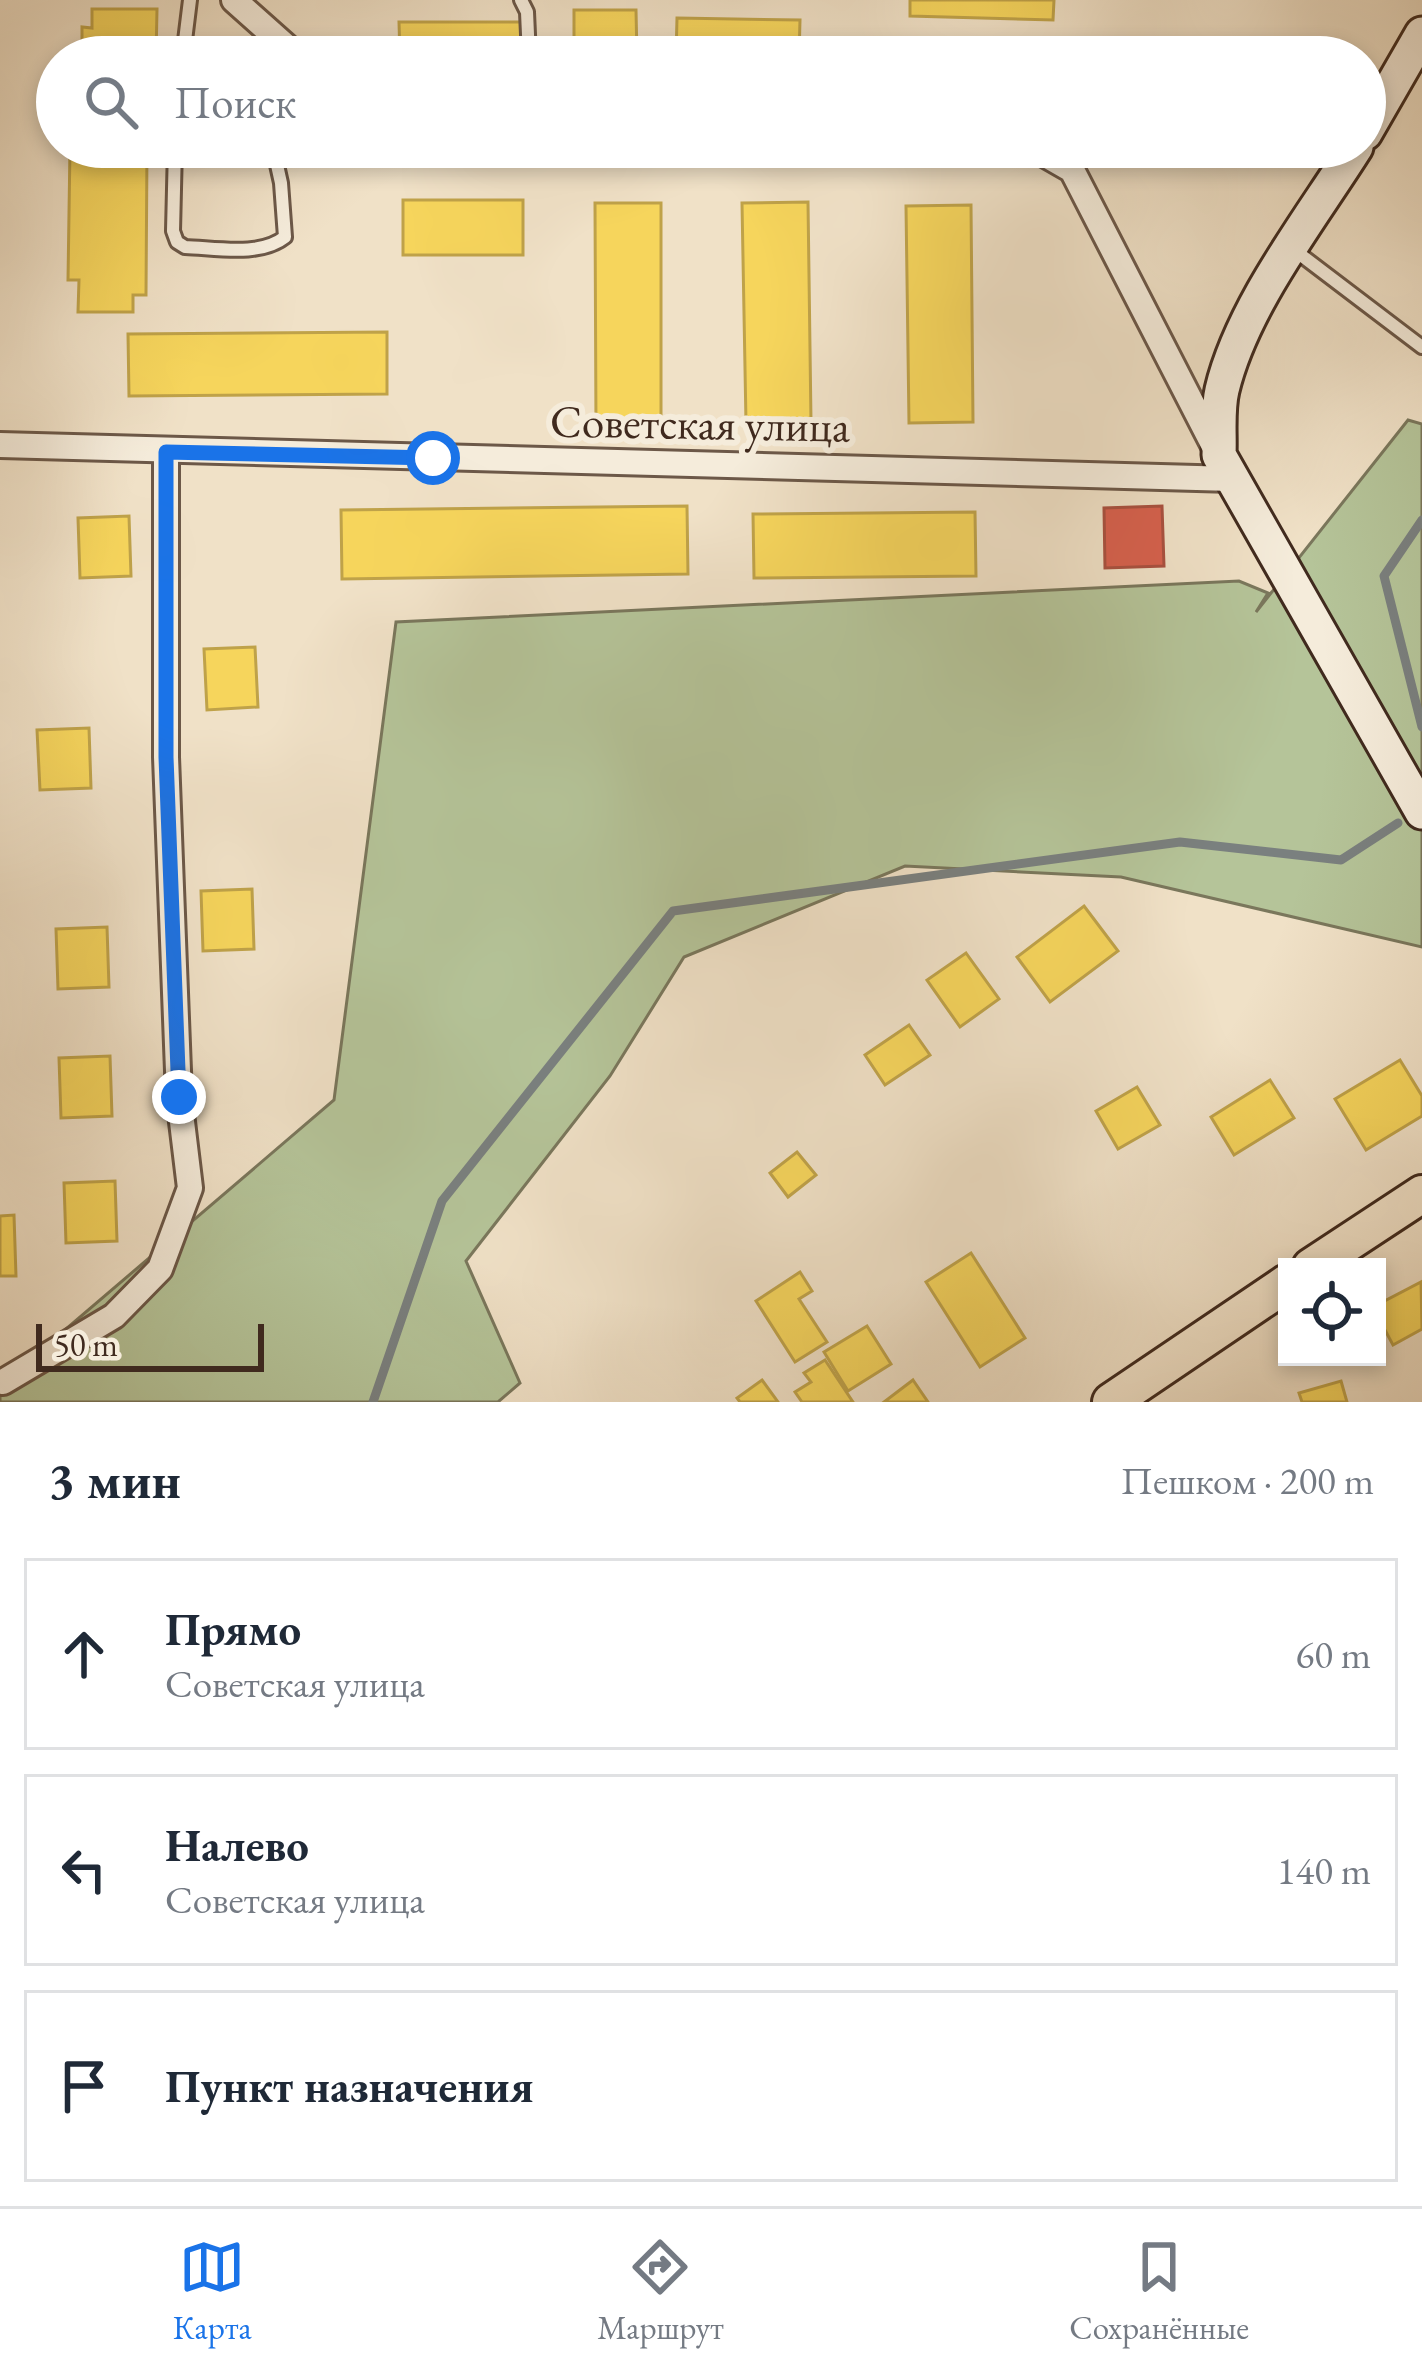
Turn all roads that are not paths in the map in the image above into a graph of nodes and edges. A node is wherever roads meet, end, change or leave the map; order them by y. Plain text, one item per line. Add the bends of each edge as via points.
1 (190, 0) edge
2 (234, 0) edge
3 (521, 0) edge
4 (1422, 34) edge
5 (185, 36) edge
6 (274, 36) edge
7 (528, 36) edge
8 (1386, 97) edge
9 (174, 168) edge
10 (277, 168) edge
11 (1069, 168) edge
12 (1343, 168) edge
13 (1292, 248) junction
14 (1422, 346) edge
15 (0, 445) edge
16 (166, 452) junction
17 (1226, 467) junction
18 (1422, 812) edge
19 (1422, 1194) edge
20 (1325, 1258) edge
21 (1278, 1289) edge
22 (3, 1382) dead end
23 (1111, 1402) edge

1 - 5 lane
2 - 6 street
3 - 7 lane
4 - 8 street
9 - 10 lane via 177,242 256,249 285,236
11 - 17 street
12 - 13 street
13 - 14 lane
13 - 17 street via 1221,393
15 - 16 street, Советская улица
16 - 17 street, Советская улица
16 - 22 street via 167,800 190,1188 160,1269 114,1316
17 - 18 street
19 - 20 main road
21 - 23 main road

